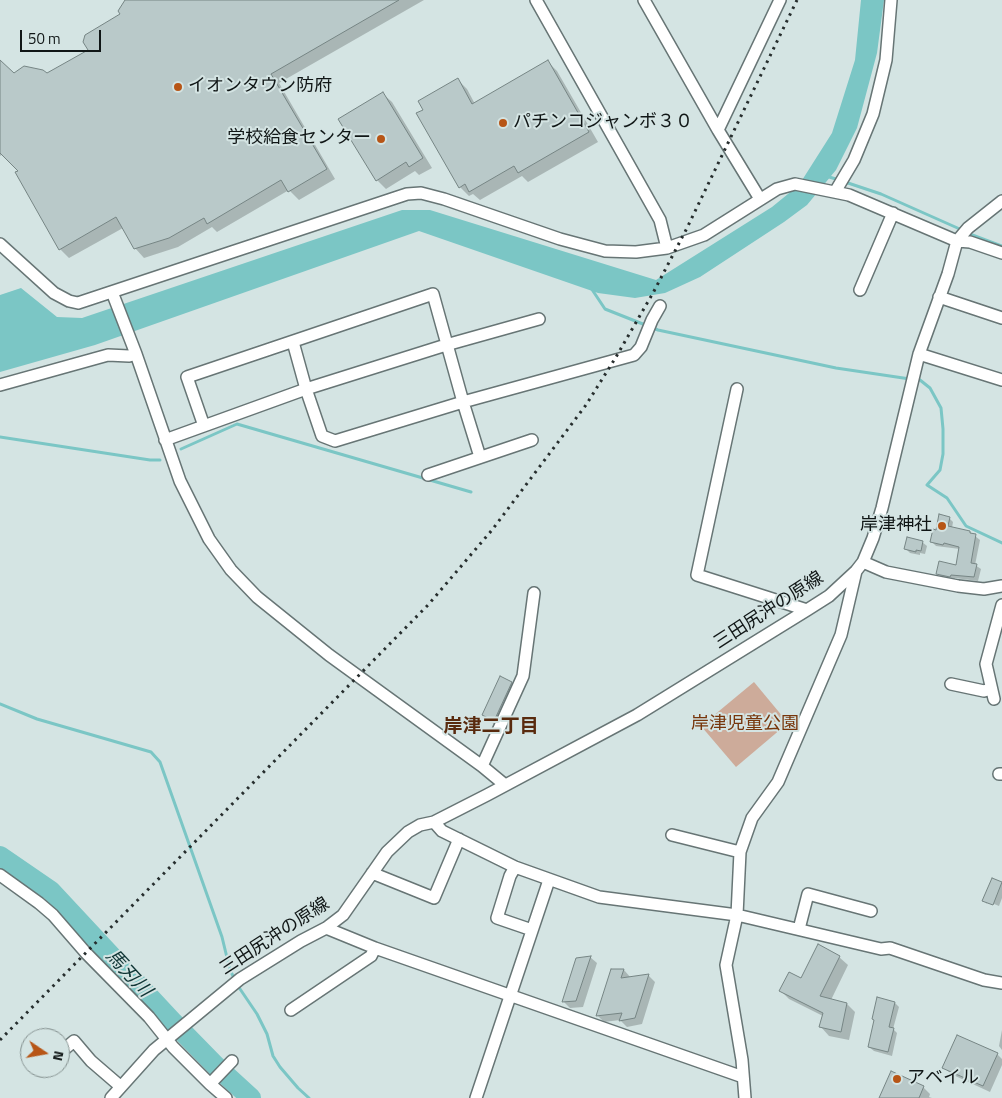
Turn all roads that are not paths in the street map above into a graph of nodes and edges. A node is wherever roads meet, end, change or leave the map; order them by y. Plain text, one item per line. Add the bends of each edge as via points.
1 (536, 0) edge
2 (644, 0) edge
3 (780, 0) edge
4 (891, 0) edge
5 (718, 130) junction
6 (831, 191) junction
7 (760, 199) junction
8 (1002, 201) edge
9 (893, 213) junction
10 (957, 241) junction
11 (0, 244) edge
12 (667, 248) junction
13 (1002, 253) edge
14 (860, 290) dead end
15 (114, 297) junction
16 (939, 297) junction
17 (660, 306) dead end
18 (1002, 318) edge
19 (539, 319) dead end
20 (293, 342) junction
21 (446, 345) junction
22 (134, 351) junction
23 (919, 354) junction
24 (1002, 380) edge
25 (0, 386) edge
26 (306, 389) junction
27 (737, 389) dead end
28 (463, 402) junction
29 (204, 426) junction
30 (165, 440) junction
31 (532, 440) dead end
32 (480, 457) junction
33 (428, 475) dead end
34 (859, 566) junction
35 (1002, 586) edge
36 (534, 593) dead end
37 (1002, 605) edge
38 (807, 610) junction
39 (951, 684) dead end
40 (482, 766) junction
41 (505, 785) junction
42 (434, 822) junction
43 (672, 835) dead end
44 (459, 839) junction
45 (740, 852) junction
46 (515, 867) junction
47 (372, 873) junction
48 (0, 875) edge
49 (550, 880) junction
50 (871, 910) dead end
51 (737, 915) junction
52 (326, 928) junction
53 (798, 929) junction
54 (532, 930) junction
55 (375, 948) junction
56 (1002, 983) edge
57 (510, 995) junction
58 (291, 1010) dead end
59 (169, 1037) junction
60 (70, 1044) edge
61 (231, 1062) dead end
62 (743, 1077) junction
63 (212, 1082) junction
64 (120, 1086) junction
65 (111, 1098) edge
66 (226, 1098) edge
67 (476, 1098) edge
68 (745, 1098) edge

1 - 12 street via 660,220
2 - 5 street
3 - 5 street
4 - 6 street via 886,60 873,114 854,160
5 - 7 street
6 - 7 street via 795,184
6 - 9 street
7 - 12 street via 704,235
8 - 10 street
9 - 10 street
9 - 14 street
10 - 13 street
10 - 16 street, 三田尻沖の原線
11 - 15 street via 54,293 69,301 78,303
12 - 15 street via 605,251 444,199 414,193 355,210
15 - 22 street
16 - 18 street
16 - 23 street, 三田尻沖の原線
17 - 28 street via 634,355
19 - 21 street
20 - 21 street via 433,294
20 - 26 street
20 - 29 street via 186,377
21 - 26 street
21 - 28 street
22 - 25 street via 129,356 108,355
22 - 30 street
23 - 24 street
23 - 34 street, 三田尻沖の原線 via 882,508 873,538
26 - 28 street via 322,436 335,441
26 - 29 street
27 - 38 street via 697,575
28 - 32 street
29 - 30 street
30 - 40 street via 180,481 209,540 257,597 329,655
31 - 32 street
32 - 33 street
34 - 35 street via 984,590
34 - 38 street, 三田尻沖の原線 via 829,596
34 - 45 street via 841,636 778,782 752,818
36 - 40 street via 523,676
37 - 39 street via 986,664 992,694
38 - 41 street, 三田尻沖の原線 via 637,715
40 - 41 street
41 - 42 street, 三田尻沖の原線
42 - 44 street via 442,831
42 - 47 street, 三田尻沖の原線 via 408,832 387,852
43 - 45 street
44 - 46 street
44 - 47 street via 434,898
45 - 51 street
46 - 49 street
46 - 54 street via 496,918
47 - 52 street, 三田尻沖の原線 via 343,915
48 - 59 street via 53,915
49 - 51 street via 599,897
49 - 54 street
50 - 53 street via 808,894
51 - 53 street
51 - 62 street via 726,965
52 - 55 street
52 - 59 street, 三田尻沖の原線 via 240,979
53 - 56 street via 881,949 890,948 984,980
54 - 57 street
55 - 57 street
55 - 58 street via 371,956
57 - 62 street
57 - 67 street
59 - 63 street
59 - 64 street, 三田尻沖の原線
60 - 64 street via 74,1041
61 - 63 street
62 - 68 street
63 - 66 street
64 - 65 street, 三田尻沖の原線

